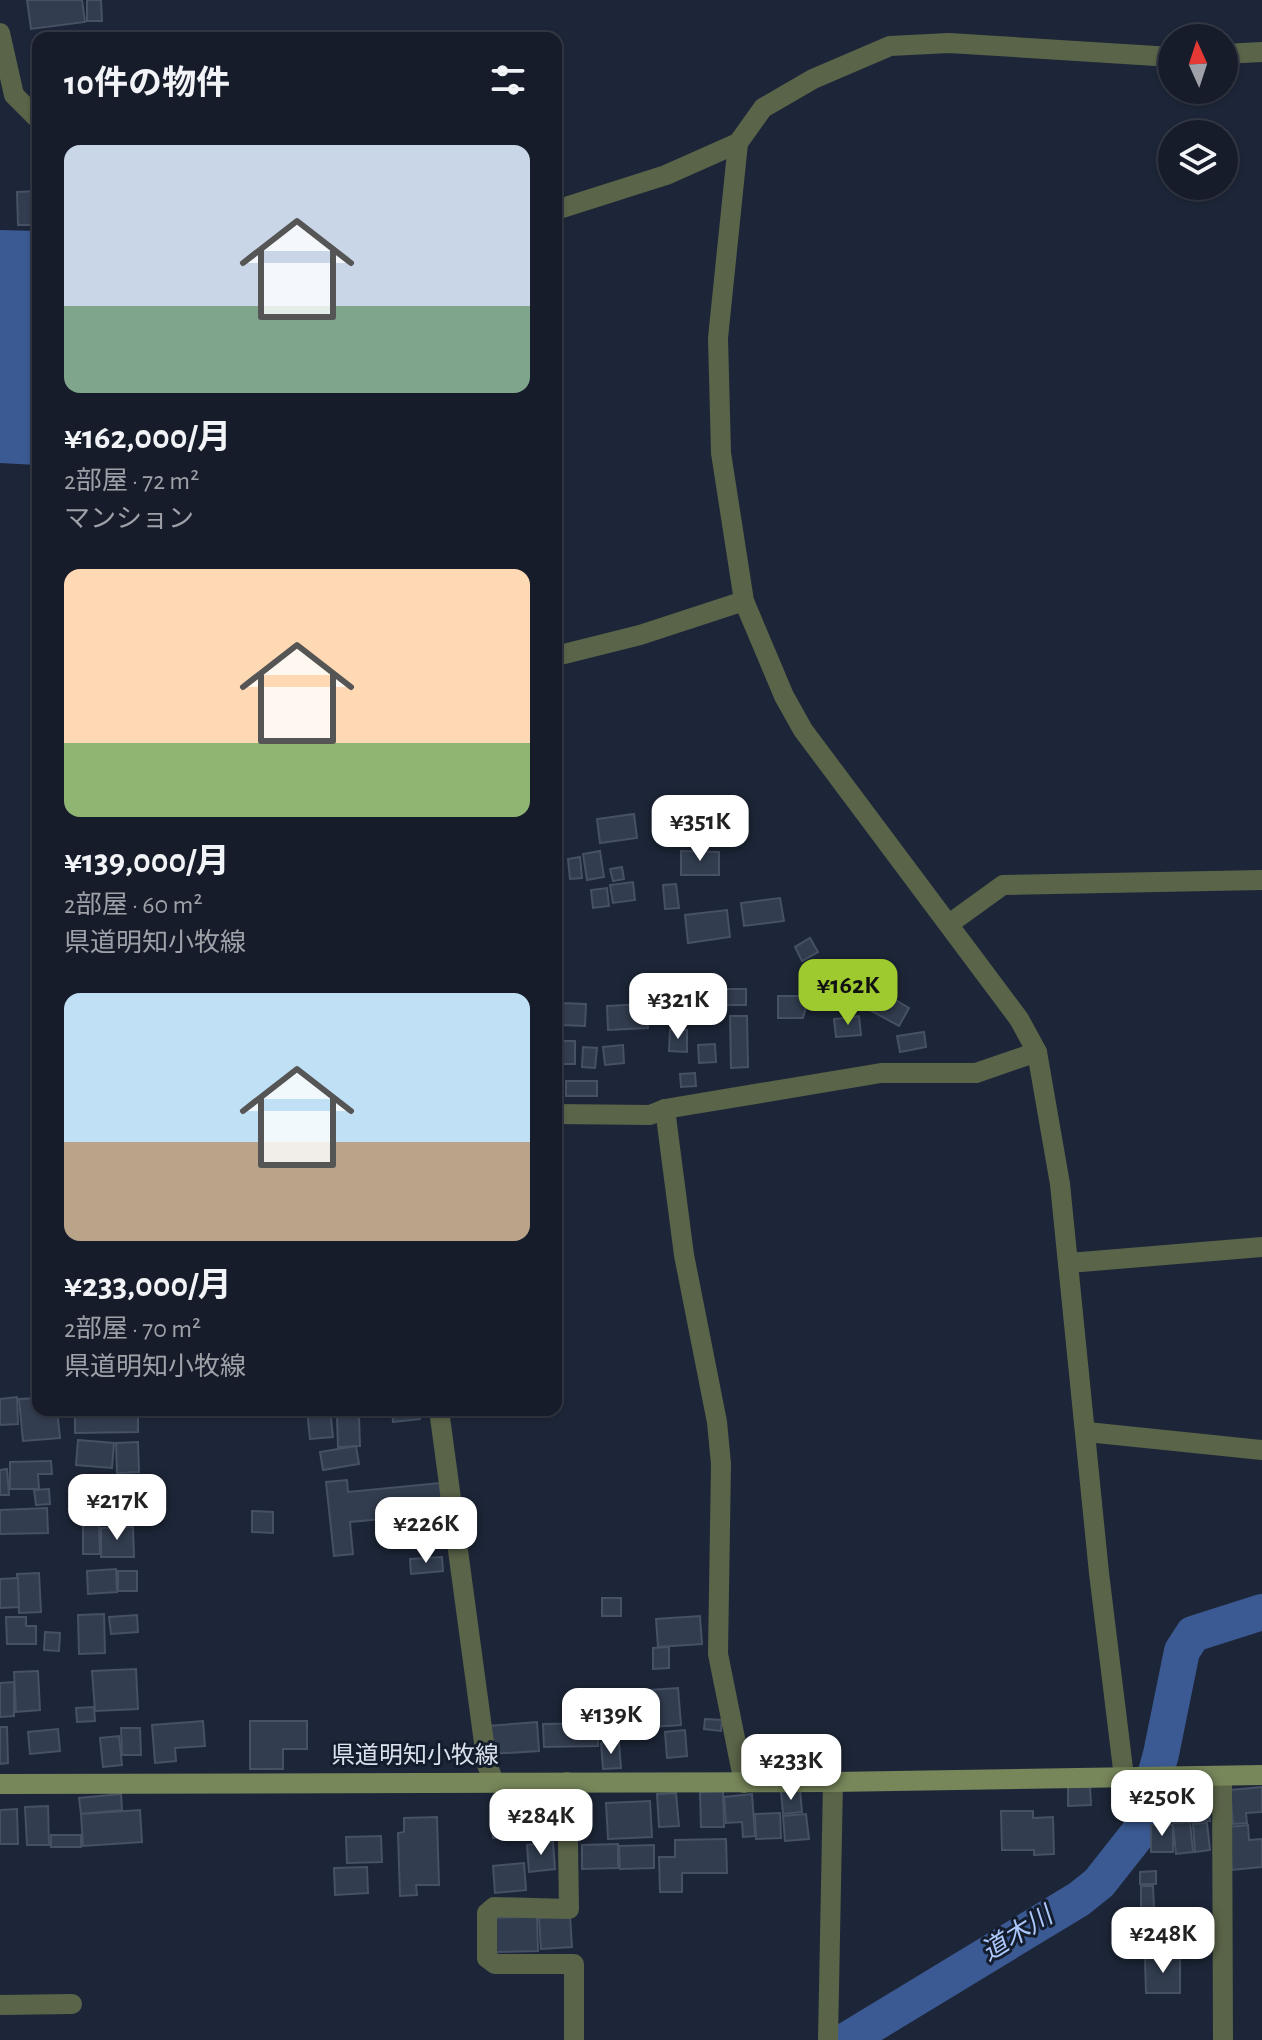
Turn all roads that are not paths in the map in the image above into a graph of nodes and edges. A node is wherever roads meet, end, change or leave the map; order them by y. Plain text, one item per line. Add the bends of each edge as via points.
1 (0, 33) edge
2 (1262, 52) edge
3 (1238, 53) edge
4 (1158, 56) edge
5 (32, 113) edge
6 (738, 143) junction
7 (562, 208) edge
8 (744, 601) junction
9 (562, 654) edge
10 (1262, 880) edge
11 (949, 924) junction
12 (1037, 1052) junction
13 (665, 1109) junction
14 (562, 1114) edge
15 (1262, 1247) edge
16 (1069, 1263) junction
17 (440, 1416) edge
18 (1087, 1432) junction
19 (1262, 1450) edge
20 (1262, 1775) edge
21 (1222, 1776) junction
22 (1124, 1777) junction
23 (494, 1781) junction
24 (567, 1782) junction
25 (833, 1782) junction
26 (744, 1783) junction
27 (0, 1784) edge
28 (72, 2004) dead end
29 (0, 2005) edge
30 (828, 2037) edge
31 (574, 2040) edge
32 (1223, 2040) edge

1 - 5 street via 14,95
2 - 3 street
4 - 6 street via 949,43 890,46 813,79 763,108
6 - 7 street via 666,175
6 - 8 street via 718,338 721,453
8 - 9 street
8 - 11 street via 803,730
10 - 11 street via 1003,885
11 - 12 street
12 - 13 street via 976,1073 881,1073
12 - 16 street
13 - 14 street via 650,1115
13 - 26 street via 684,1255 717,1422 718,1654
15 - 16 street
16 - 18 street
17 - 23 street via 487,1765
18 - 19 street
18 - 22 street
20 - 21 main road, 県道明知小牧線
21 - 22 main road, 県道明知小牧線
21 - 32 street
22 - 25 main road, 県道明知小牧線
23 - 24 main road, 県道明知小牧線
23 - 27 main road, 県道明知小牧線
24 - 26 main road, 県道明知小牧線
24 - 31 street via 569,1909 494,1907 487,1913 487,1958 495,1964 574,1964
25 - 26 main road, 県道明知小牧線
25 - 30 street
28 - 29 street

